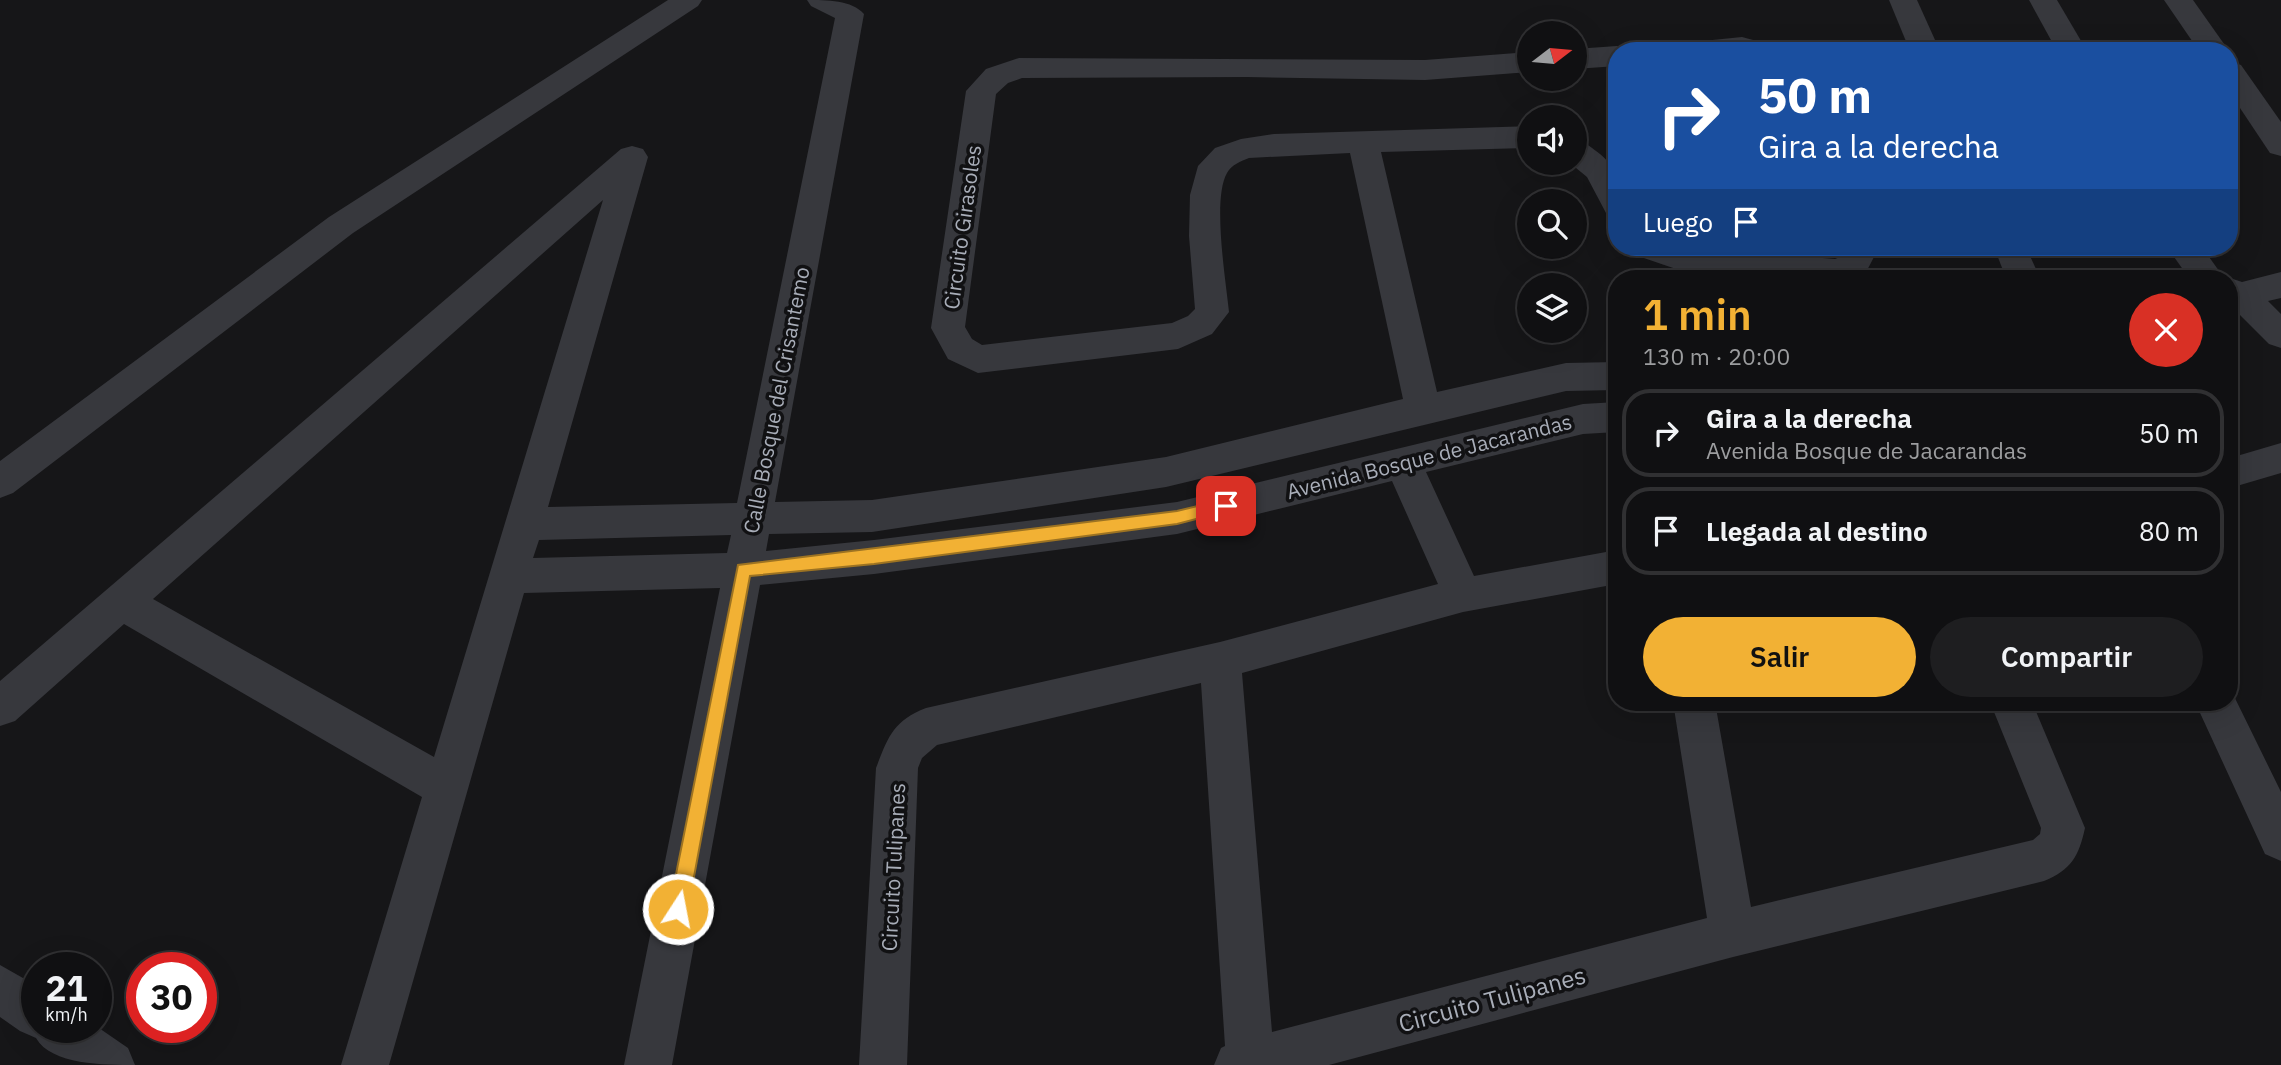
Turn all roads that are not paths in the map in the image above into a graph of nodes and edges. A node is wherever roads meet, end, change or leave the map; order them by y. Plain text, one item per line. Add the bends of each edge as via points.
1 (688, 0) edge
2 (821, 0) edge
3 (1903, 0) edge
4 (2043, 0) edge
5 (2178, 0) edge
6 (1921, 42) edge
7 (2067, 42) edge
8 (2208, 42) edge
9 (1608, 57) edge
10 (1587, 58) edge
11 (1517, 63) edge
12 (2238, 83) edge
13 (1517, 138) edge
14 (1364, 144) junction
15 (2281, 145) edge
16 (1587, 160) edge
17 (1608, 188) edge
18 (1674, 256) edge
19 (1857, 256) edge
20 (1823, 270) edge
21 (1839, 270) edge
22 (2281, 285) edge
23 (2238, 292) edge
24 (2238, 297) edge
25 (2281, 335) edge
26 (1608, 376) edge
27 (1423, 409) junction
28 (1608, 418) edge
29 (2281, 458) edge
30 (1402, 461) junction
31 (2238, 471) edge
32 (1166, 472) junction
33 (0, 482) edge
34 (1177, 518) junction
35 (753, 519) junction
36 (524, 524) junction
37 (1608, 569) edge
38 (744, 570) junction
39 (508, 576) junction
40 (1462, 595) junction
41 (121, 601) junction
42 (1220, 660) junction
43 (0, 707) edge
44 (1696, 711) edge
45 (2015, 711) edge
46 (2220, 711) edge
47 (446, 787) junction
48 (2281, 839) edge
49 (1733, 934) junction
50 (0, 989) edge
51 (21, 1003) edge
52 (79, 1043) edge
53 (1244, 1063) edge
54 (111, 1065) edge
55 (365, 1065) edge
56 (648, 1065) edge
57 (883, 1065) edge

1 - 33 street via 341,225
2 - 35 street, Calle Bosque del Crisantemo via 850,14
3 - 6 street
4 - 7 street
5 - 8 street
9 - 10 street
11 - 14 street, Circuito Girasoles via 1425,70 1019,68 997,76 981,91 948,328 960,349 978,359 1178,336 1200,325 1212,312 1205,209 1214,167 1228,154 1248,147
12 - 15 street
13 - 14 street, Circuito Girasoles
14 - 27 street
16 - 17 street
18 - 20 street
19 - 21 street via 1852,267
22 - 23 street
24 - 25 street
26 - 27 street, Avenida Bosque de Jacarandas via 1566,377
27 - 32 street, Avenida Bosque de Jacarandas
28 - 30 street, Avenida Bosque de Jacarandas via 1583,419
29 - 31 street
30 - 34 street, Avenida Bosque de Jacarandas
30 - 40 street
32 - 34 street
32 - 35 street, Avenida Bosque de Jacarandas via 872,516
34 - 38 street, Avenida Bosque de Jacarandas
35 - 36 street, Avenida Bosque de Jacarandas
35 - 38 street, Calle Bosque del Crisantemo
36 - 39 street
36 - 41 street via 632,157
37 - 40 street, Circuito Tulipanes
38 - 39 street, Avenida Bosque de Jacarandas
38 - 56 street, Calle Bosque del Crisantemo
39 - 47 street
40 - 42 street, Circuito Tulipanes
41 - 43 street
41 - 47 street
42 - 53 street, Circuito Tulipanes
42 - 57 street, Circuito Tulipanes via 926,729 906,745 897,768
44 - 49 street
45 - 49 street, Circuito Tulipanes via 2063,828 2059,846 2044,859
46 - 48 street
47 - 55 street
49 - 53 street, Circuito Tulipanes
50 - 51 street
52 - 54 street

